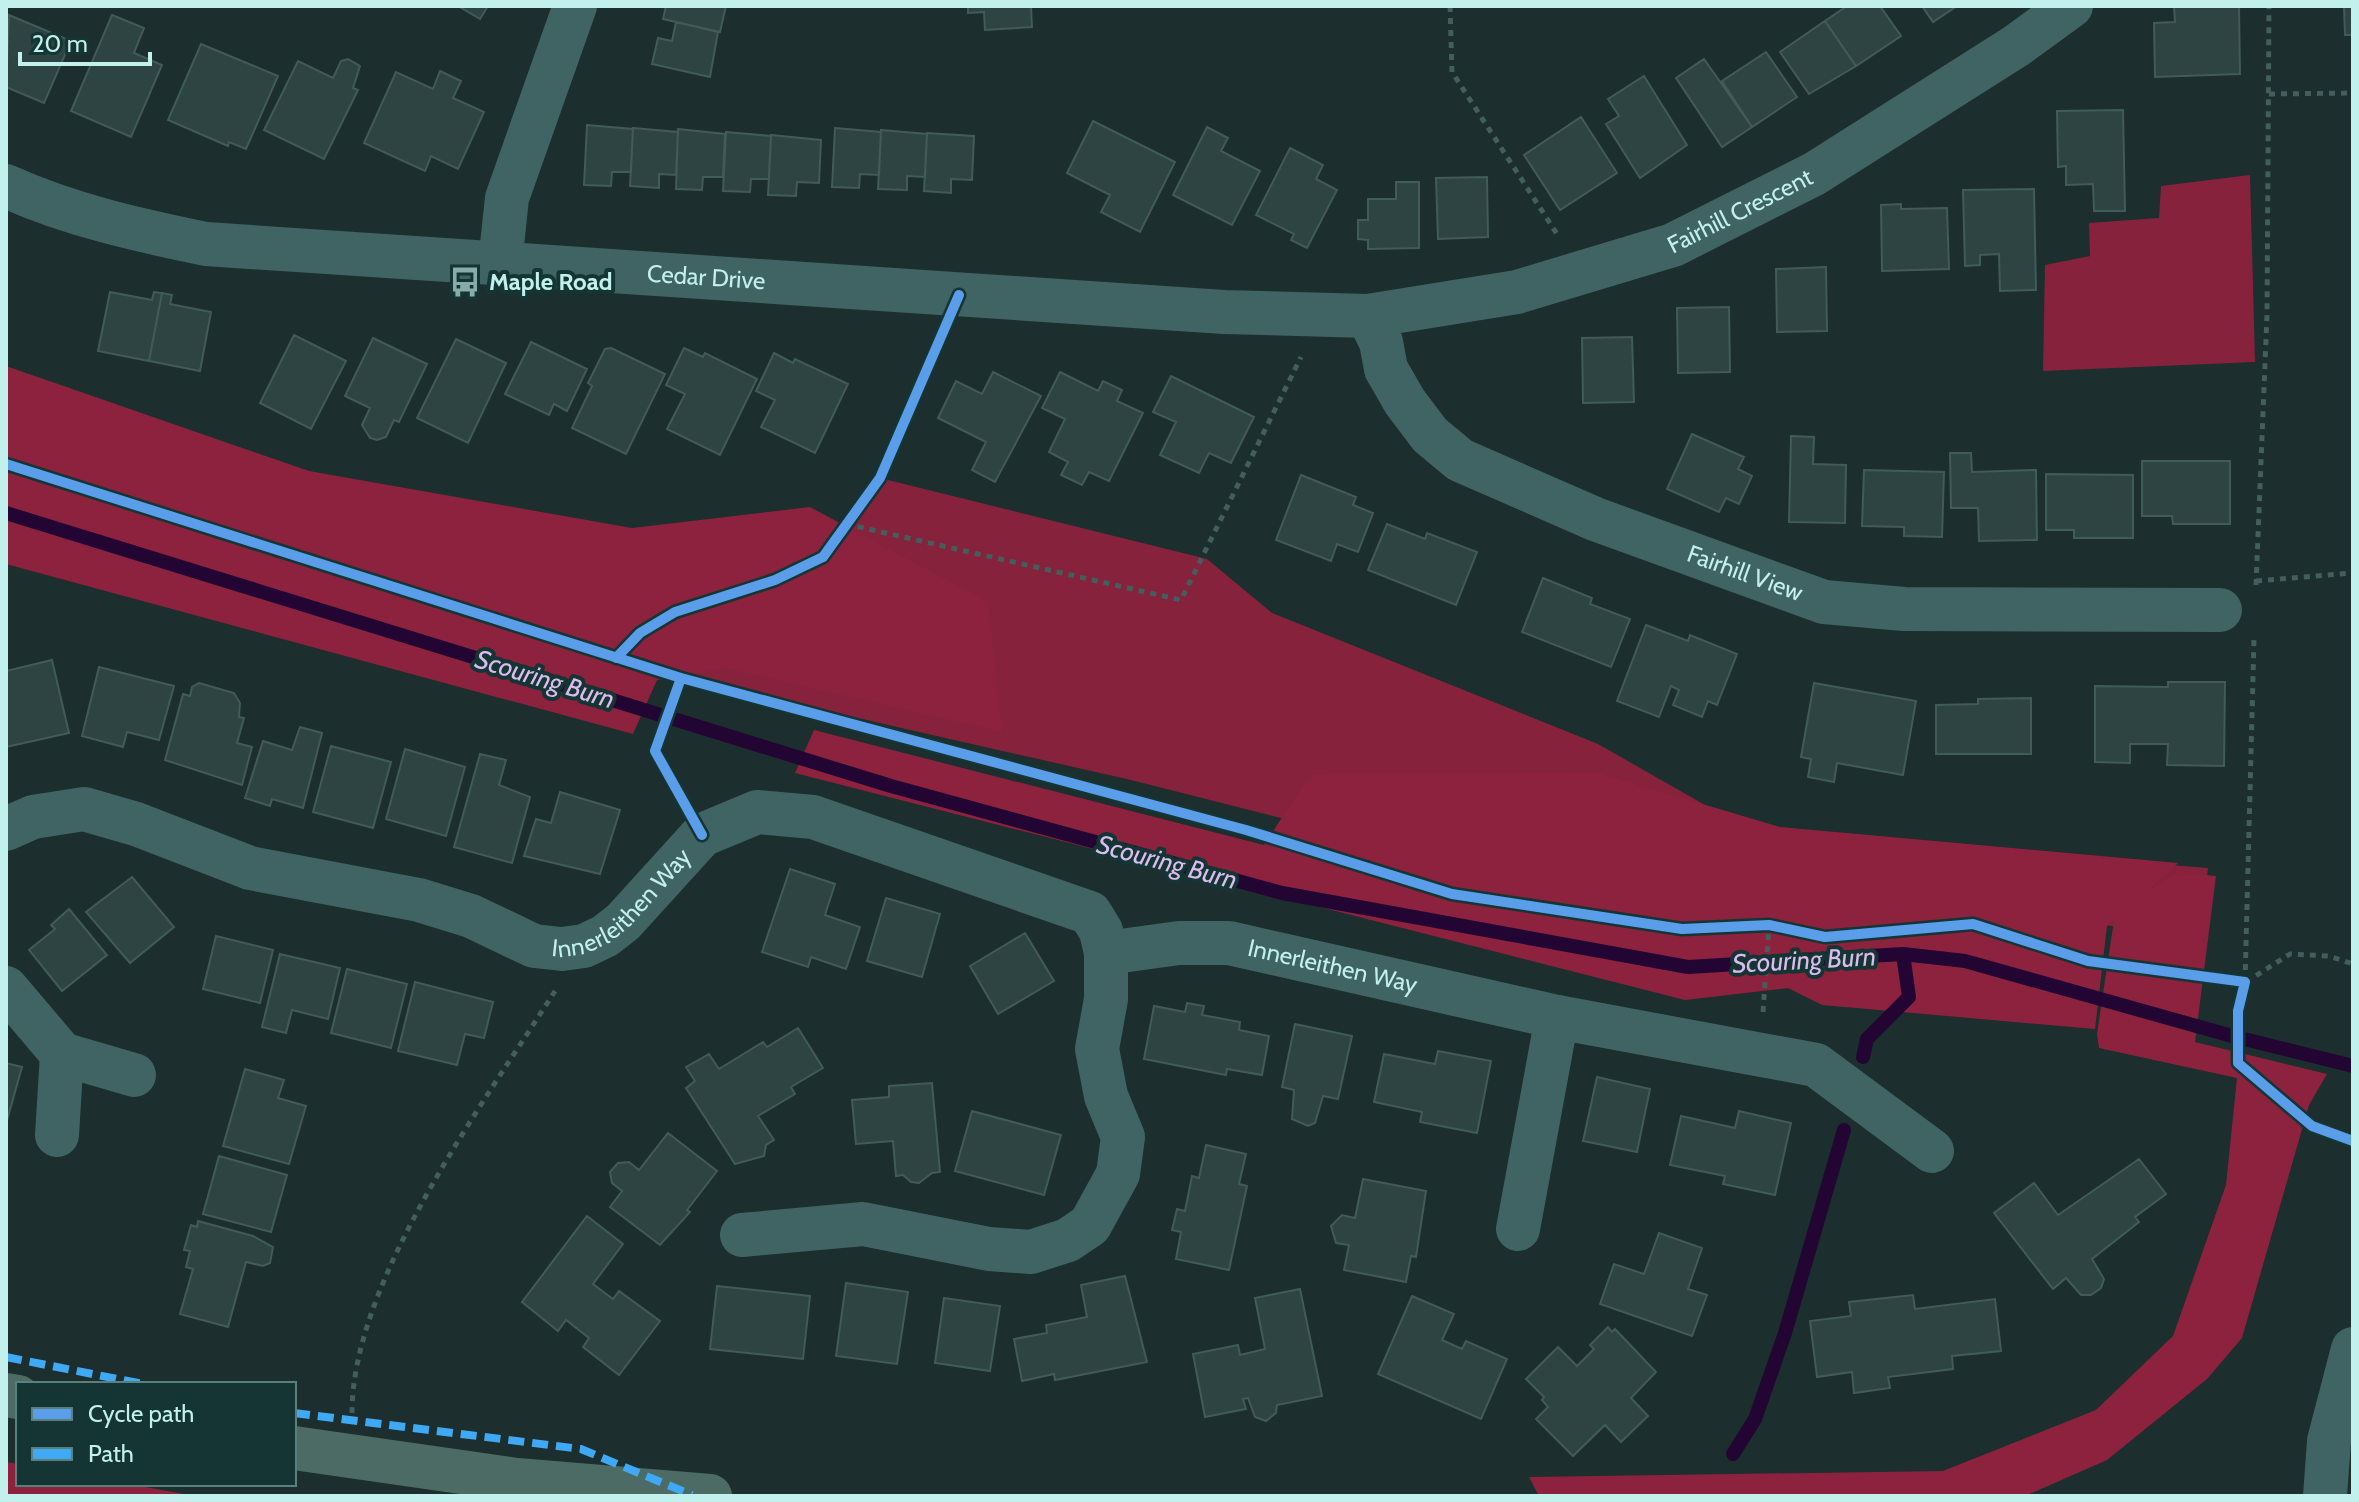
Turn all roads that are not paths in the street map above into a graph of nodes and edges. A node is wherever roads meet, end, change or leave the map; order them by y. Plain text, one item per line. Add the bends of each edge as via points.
1 (575, 6) edge
2 (2071, 6) edge
3 (6, 186) edge
4 (500, 264) junction
5 (1368, 316) junction
6 (2238, 602) road end
7 (6, 829) edge
8 (1106, 953) junction
9 (6, 988) edge
10 (1557, 1017) junction
11 (62, 1054) junction
12 (134, 1075) dead end
13 (57, 1135) dead end
14 (1932, 1151) dead end
15 (1518, 1229) dead end
16 (742, 1235) dead end
17 (2352, 1362) edge
18 (296, 1448) edge
19 (710, 1496) edge
20 (2325, 1496) edge

1 - 4 street via 507,198
2 - 5 street, Fairhill Crescent via 1814,174 1673,245 1517,292
3 - 4 street, Cedar Drive via 72,212 206,244
4 - 5 street, Cedar Drive via 1224,312
5 - 6 street, Fairhill View via 1386,369 1405,402 1430,435 1460,460 1595,519 1824,602 1904,609
7 - 8 street, Innerleithen Way via 33,817 84,809 250,868 445,908 534,946 562,949 584,946 623,922 702,835 757,812 813,817 1090,913
8 - 10 street, Innerleithen Way via 1179,943 1229,943
8 - 16 street, Innerleithen Way via 1106,999 1097,1049 1106,1096 1123,1137 1118,1174 1090,1225 1068,1240 1031,1252 863,1224
9 - 11 street
10 - 14 street, Innerleithen Way via 1816,1065
10 - 15 street
11 - 12 street
11 - 13 street
17 - 20 street via 2329,1441
18 - 19 main road via 517,1480

